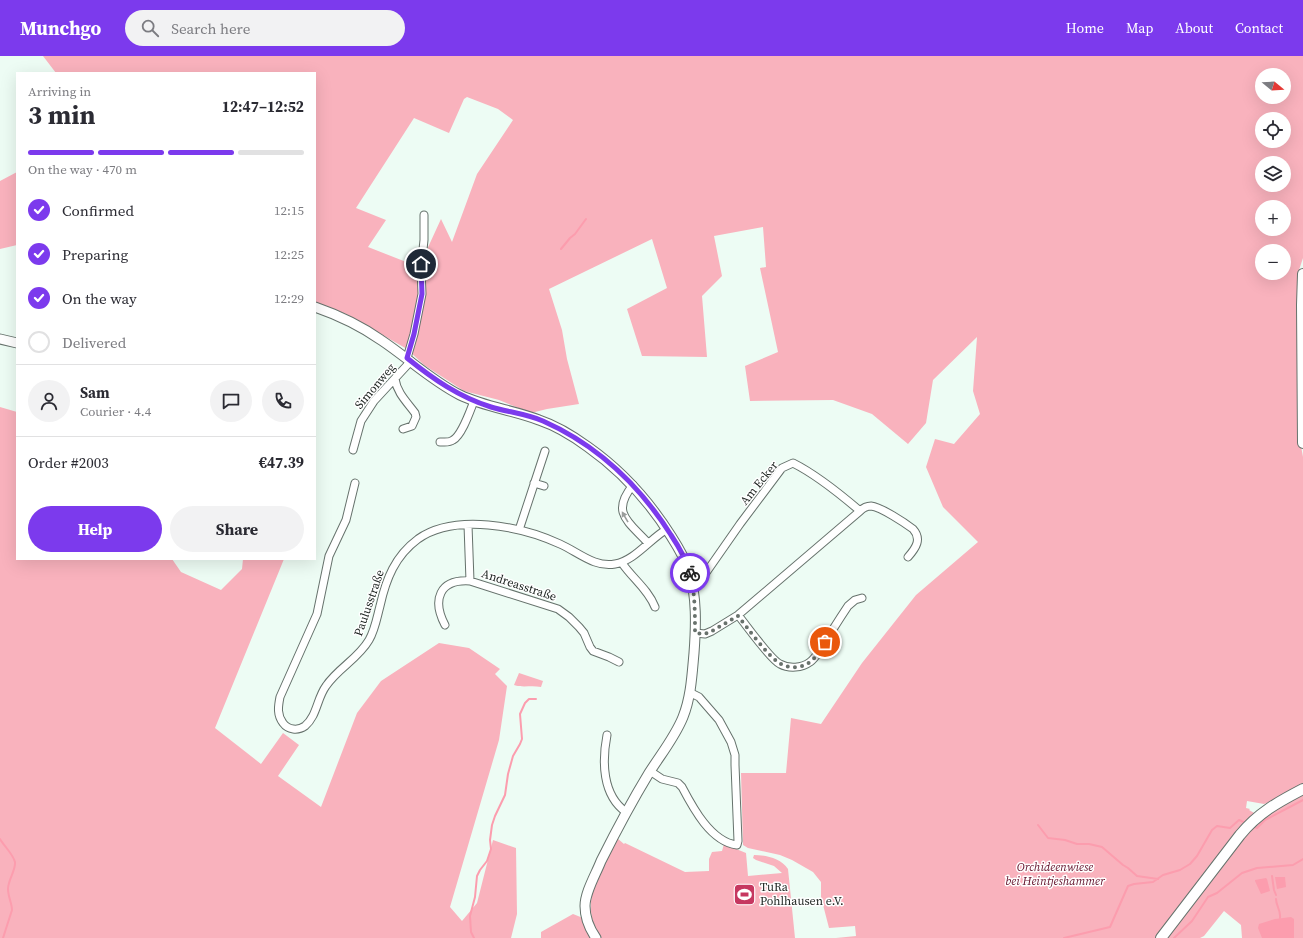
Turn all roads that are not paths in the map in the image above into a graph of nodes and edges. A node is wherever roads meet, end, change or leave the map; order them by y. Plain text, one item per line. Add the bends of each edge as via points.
1 (424, 215) dead end
2 (1303, 274) edge
3 (316, 307) edge
4 (0, 339) edge
5 (16, 343) edge
6 (409, 360) junction
7 (395, 379) junction
8 (474, 401) junction
9 (403, 429) dead end
10 (440, 442) dead end
11 (1303, 443) edge
12 (353, 450) dead end
13 (545, 451) dead end
14 (355, 483) dead end
15 (534, 483) junction
16 (633, 485) junction
17 (544, 486) dead end
18 (860, 511) junction
19 (468, 525) junction
20 (667, 529) junction
21 (519, 530) junction
22 (648, 543) junction
23 (908, 557) dead end
24 (622, 563) junction
25 (470, 581) junction
26 (692, 581) junction
27 (862, 598) dead end
28 (655, 607) dead end
29 (738, 616) junction
30 (445, 625) dead end
31 (695, 633) junction
32 (619, 662) dead end
33 (691, 693) junction
34 (606, 735) dead end
35 (650, 771) junction
36 (1303, 789) edge
37 (626, 812) junction
38 (596, 938) edge
39 (1161, 938) edge

1 - 6 street via 422,294
2 - 11 main road
3 - 6 street via 361,328
4 - 5 street
6 - 7 street, Simonweg
6 - 8 street via 450,390
7 - 9 street via 399,392 416,417 412,426
7 - 12 street, Simonweg via 374,401 361,421
8 - 10 street via 459,435 453,440
8 - 16 street via 538,419 557,428 600,456
13 - 15 street
14 - 19 street, Paulusstraße via 346,520 329,556 317,614 280,697 279,717 290,728 300,728 308,722 326,686 365,646 374,628 386,583 396,561 407,549 437,529 450,525
15 - 17 street
15 - 21 street
16 - 20 street
22 -> 16 street via 622,513 626,494
18 - 23 street via 870,506 876,507 913,529 917,533 917,546
18 - 26 street, Am Ecker via 812,474 793,463 788,464 782,468 740,524 704,577
18 - 29 street
19 - 21 street, Paulusstraße
19 - 25 street, Andreasstraße
20 - 22 street, Paulusstraße
20 - 26 street via 686,562
21 - 24 street, Paulusstraße via 559,544 602,565
22 - 24 street, Paulusstraße
24 - 28 street via 651,597
25 - 30 street via 452,582 441,593 438,600
25 - 32 street, Andreasstraße via 558,609 579,627 593,651
26 - 31 street
27 - 29 street via 848,606 811,662 803,666 788,667 779,664
29 - 31 street via 705,634
31 - 33 street
33 - 35 street via 675,734
33 - 35 street via 699,697 719,720 732,742 735,755 737,845 726,843 700,819 682,787
34 - 37 street via 603,764 606,780 617,805
35 - 37 street
36 - 39 main road via 1270,807 1253,820
37 - 38 street via 594,878 585,903 586,917

